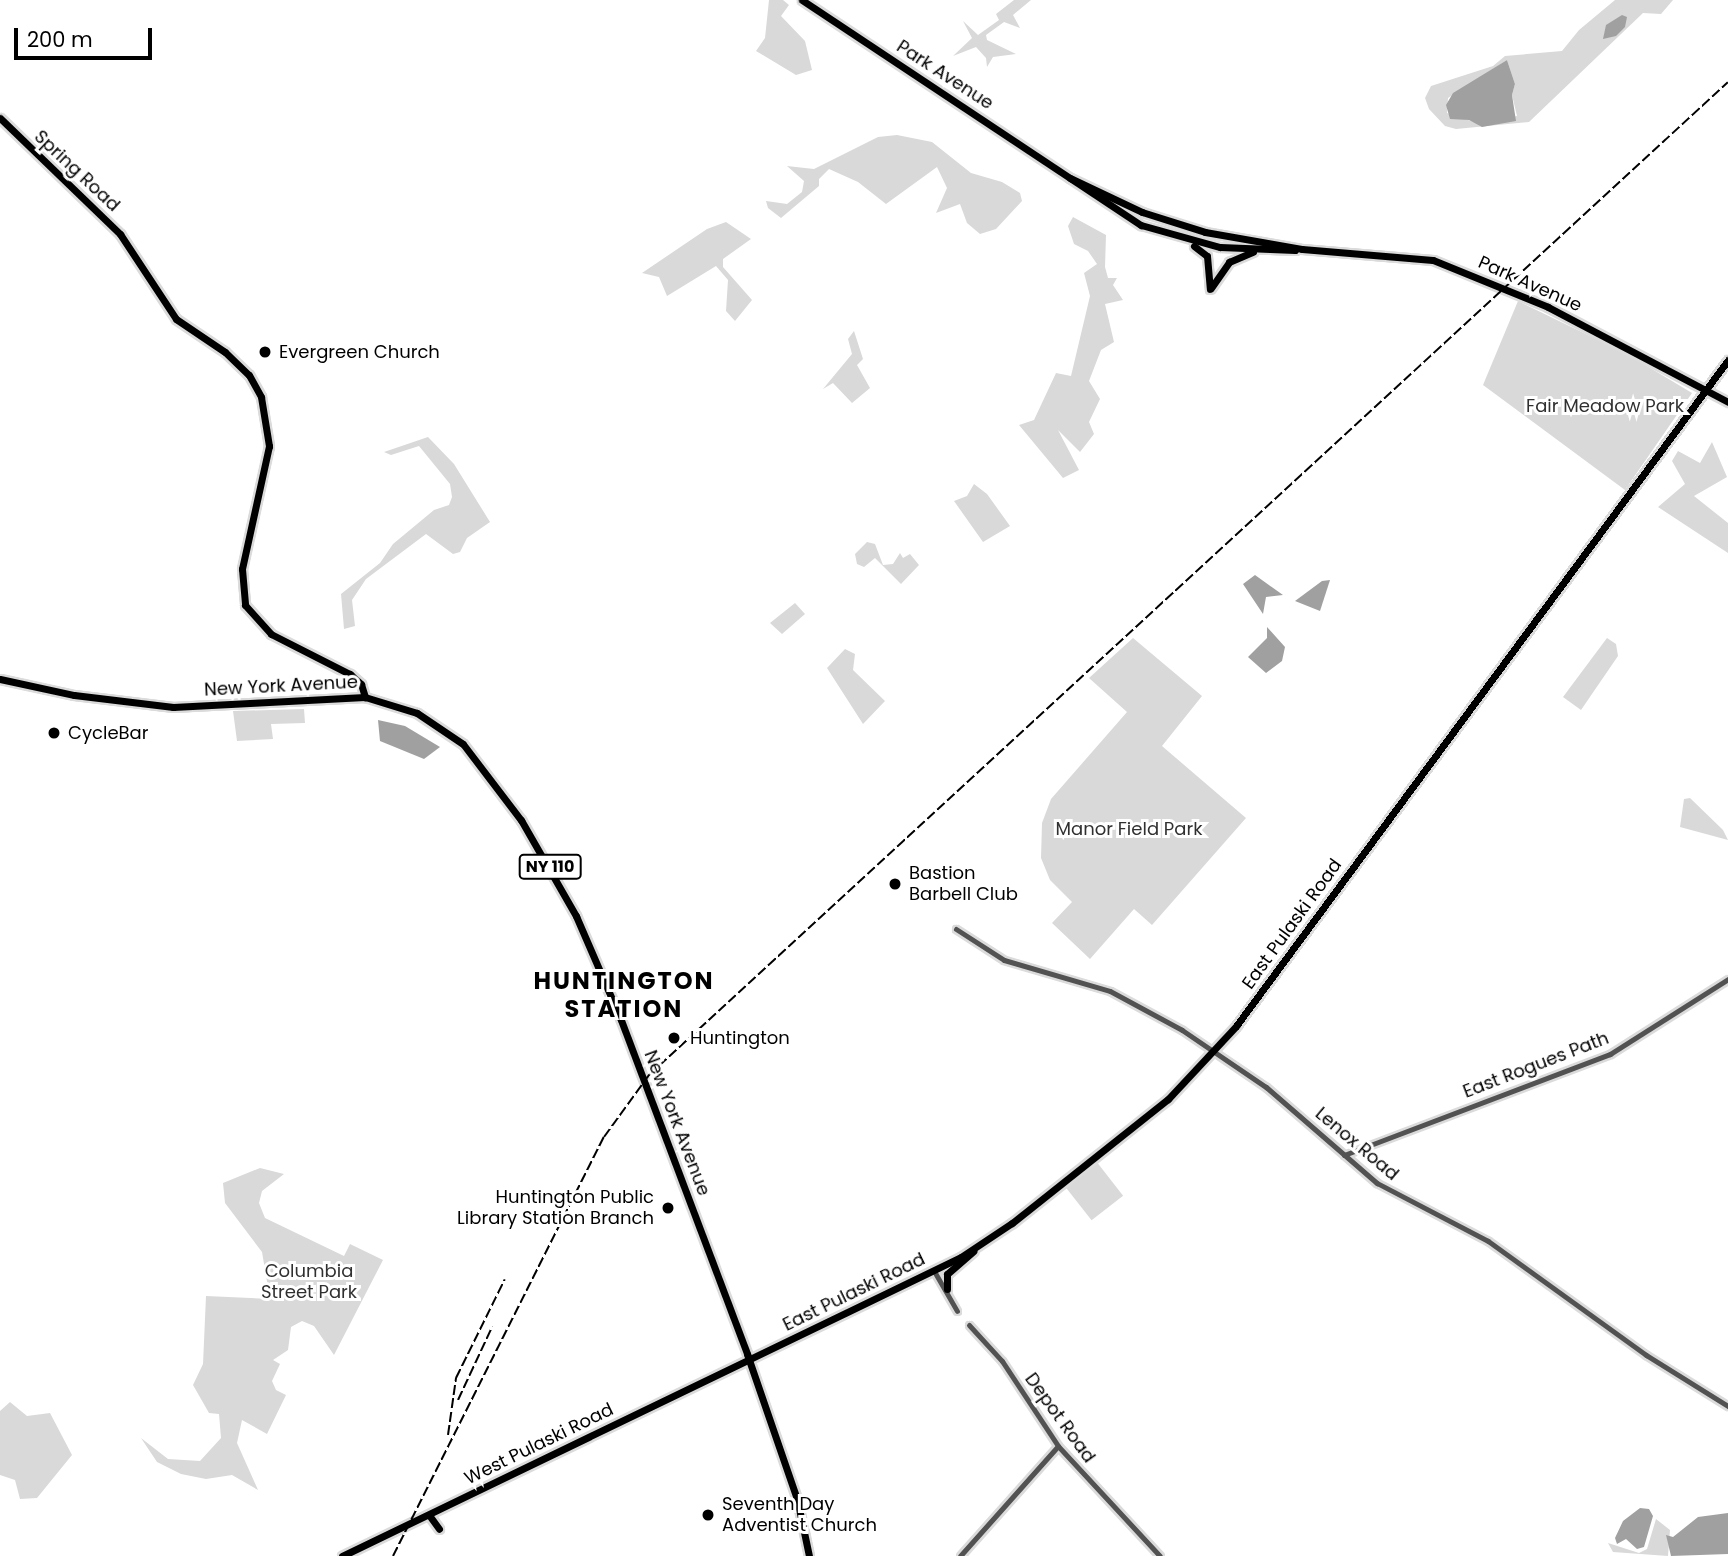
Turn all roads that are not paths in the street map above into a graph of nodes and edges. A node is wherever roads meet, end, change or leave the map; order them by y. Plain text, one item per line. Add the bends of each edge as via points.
1 (802, 0) edge
2 (0, 118) edge
3 (1070, 178) junction
4 (1142, 212) junction
5 (1123, 215) junction
6 (1205, 232) junction
7 (1175, 238) junction
8 (1220, 247) junction
9 (1291, 247) junction
10 (1302, 249) junction
11 (1258, 250) junction
12 (1728, 360) edge
13 (1706, 391) junction
14 (1728, 402) edge
15 (0, 679) edge
16 (365, 697) junction
17 (956, 929) dead end
18 (1728, 979) edge
19 (1216, 1052) junction
20 (1343, 1155) junction
21 (973, 1250) junction
22 (934, 1271) junction
23 (947, 1289) junction
24 (957, 1311) dead end
25 (969, 1325) dead end
26 (749, 1360) junction
27 (1728, 1406) edge
28 (1058, 1447) junction
29 (429, 1515) junction
30 (439, 1529) dead end
31 (342, 1556) edge
32 (809, 1556) edge
33 (960, 1556) edge
34 (1160, 1556) edge

1 - 3 main road, Park Avenue
2 - 16 main road, Spring Road via 45,166 115,228 176,319 236,360 256,385 269,446 242,569 242,594 257,622 278,638 337,665 361,684
3 - 4 main road, Park Avenue
3 - 5 main road, Park Avenue
4 - 5 main road via 1123,206
4 - 6 main road, Park Avenue
5 - 7 main road, Park Avenue
6 - 8 main road via 1216,237
6 - 9 main road, Park Avenue
7 - 8 main road, Park Avenue
7 - 11 main road via 1206,254 1210,289 1229,262
8 - 9 main road via 1224,243
8 - 11 main road, Park Avenue
9 - 10 main road, Park Avenue
10 - 11 main road, Park Avenue
10 - 13 main road, Park Avenue via 1433,260 1548,307
12 - 13 main road, East Pulaski Road
13 - 14 main road, Park Avenue
13 - 19 main road, East Pulaski Road
15 - 16 main road, New York Avenue / NY 110 via 74,695 173,707
16 - 26 main road, New York Avenue / NY 110 via 417,713 463,744 492,778 568,896 621,1020
17 - 19 street, Lenox Road via 1004,960 1117,994
18 - 20 street, East Rogues Path via 1610,1054
19 - 20 street, Lenox Road via 1278,1096
19 - 21 main road, East Pulaski Road via 1168,1098
20 - 27 street, Lenox Road via 1394,1194 1488,1241 1646,1355
21 - 22 main road, East Pulaski Road
21 - 23 main road via 947,1274
22 - 23 street
22 - 26 main road, East Pulaski Road
23 - 24 street
25 - 28 street, Depot Road via 1002,1361
26 - 29 main road, West Pulaski Road
26 - 32 main road, New York Avenue / NY 110 via 797,1499
28 - 33 street
28 - 34 street, Depot Road
29 - 30 main road
29 - 31 main road, West Pulaski Road

